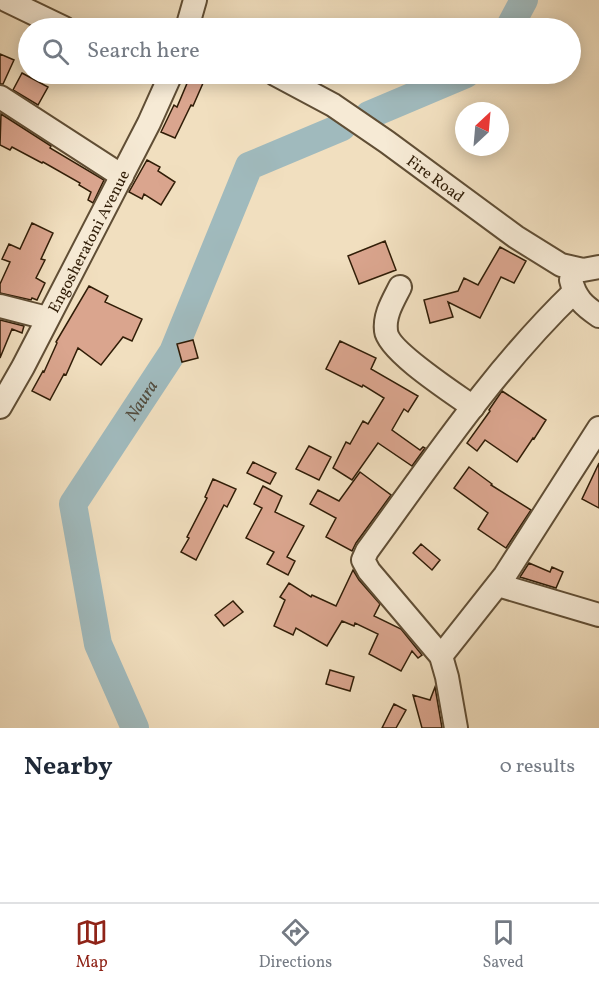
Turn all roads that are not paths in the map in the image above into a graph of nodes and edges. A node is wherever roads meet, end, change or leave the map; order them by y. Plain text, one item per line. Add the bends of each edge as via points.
1 (6, 0) edge
2 (195, 0) edge
3 (43, 18) edge
4 (190, 18) edge
5 (160, 84) edge
6 (294, 84) edge
7 (0, 97) edge
8 (122, 176) junction
9 (567, 267) junction
10 (599, 267) edge
11 (400, 287) dead end
12 (574, 292) junction
13 (0, 306) edge
14 (599, 316) edge
15 (47, 318) junction
16 (0, 407) edge
17 (473, 407) junction
18 (599, 428) edge
19 (498, 585) junction
20 (599, 615) edge
21 (441, 656) junction
22 (456, 728) edge

1 - 3 street
2 - 4 street
5 - 8 street, Engosheratoni Avenue
6 - 9 street, Fire Road via 333,105 516,237
7 - 8 street
8 - 15 street, Engosheratoni Avenue
9 - 10 street, Fire Road
9 - 12 street
11 - 17 street via 385,321 391,343
12 - 14 street
12 - 17 street via 545,320
13 - 15 street
15 - 16 street, Engosheratoni Avenue
17 - 21 street via 363,560
18 - 19 street
19 - 20 street
19 - 21 street
21 - 22 street

